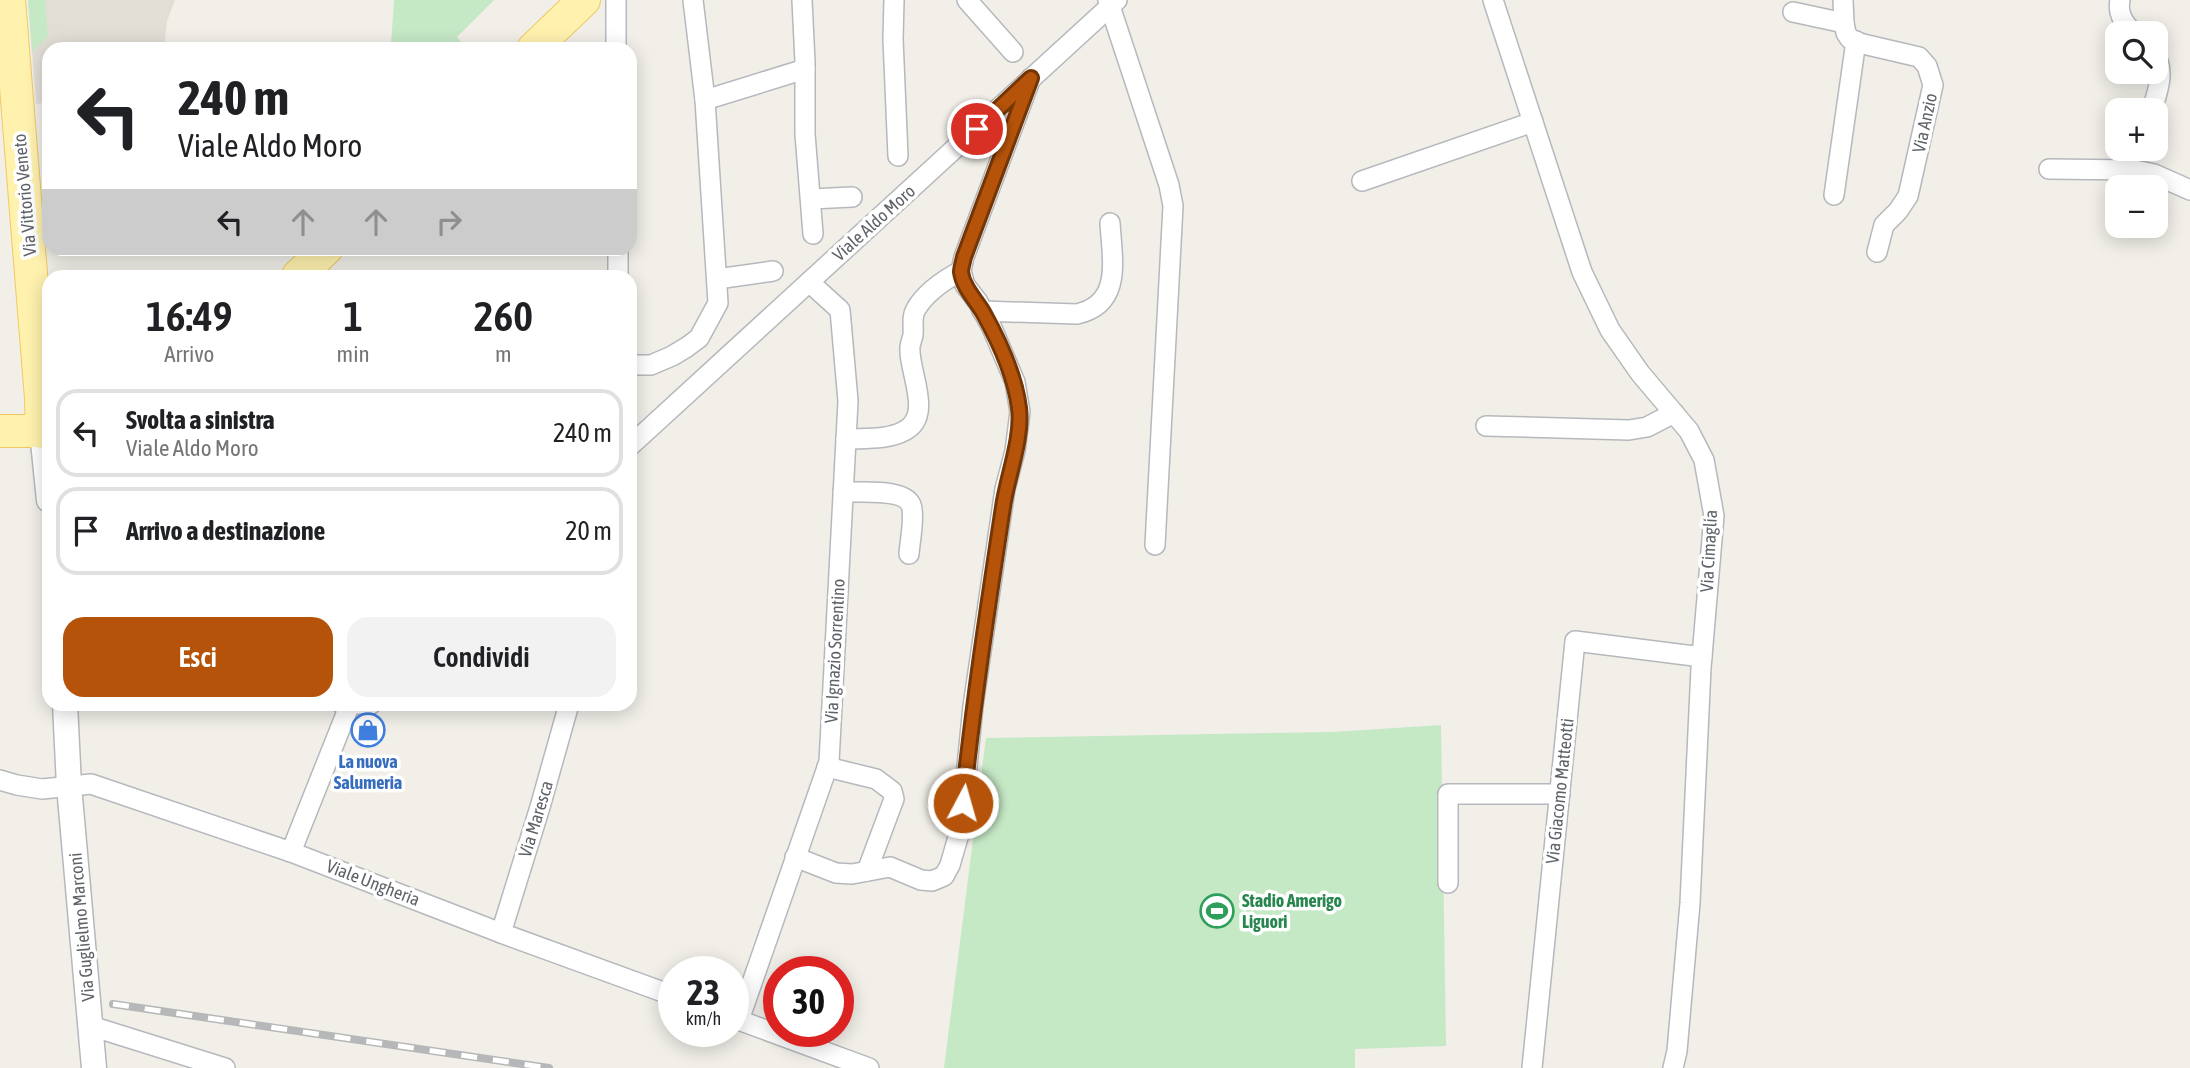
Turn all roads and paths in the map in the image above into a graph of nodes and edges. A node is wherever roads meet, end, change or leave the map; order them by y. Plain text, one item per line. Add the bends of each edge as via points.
1 (9, 0) edge
2 (584, 0) edge
3 (616, 0) edge
4 (693, 0) edge
5 (802, 0) edge
6 (894, 0) edge
7 (967, 0) edge
8 (1493, 0) edge
9 (1843, 0) edge
10 (2120, 0) edge
11 (1111, 2) edge
12 (1793, 12) dead end
13 (2123, 21) edge
14 (1844, 23) junction
15 (1856, 41) junction
16 (540, 42) edge
17 (617, 42) edge
18 (1013, 52) dead end
19 (805, 69) junction
20 (1031, 78) junction
21 (705, 100) junction
22 (1533, 122) junction
23 (898, 156) dead end
24 (2049, 169) dead end
25 (1362, 181) dead end
26 (2190, 190) edge
27 (1834, 195) dead end
28 (852, 197) dead end
29 (811, 199) junction
30 (1110, 223) dead end
31 (813, 234) dead end
32 (1877, 252) dead end
33 (773, 271) dead end
34 (961, 271) junction
35 (717, 279) junction
36 (809, 282) junction
37 (982, 311) junction
38 (637, 365) edge
39 (42, 405) edge
40 (1674, 413) junction
41 (1486, 426) dead end
42 (0, 431) edge
43 (42, 432) edge
44 (846, 439) junction
45 (637, 440) edge
46 (843, 492) junction
47 (1155, 545) dead end
48 (909, 554) dead end
49 (1702, 657) junction
50 (65, 711) edge
51 (347, 711) edge
52 (567, 711) edge
53 (827, 767) junction
54 (0, 780) edge
55 (69, 786) junction
56 (1560, 794) junction
57 (292, 852) junction
58 (795, 857) junction
59 (867, 872) junction
60 (1448, 883) dead end
61 (501, 933) junction
62 (749, 983) edge
63 (658, 990) edge
64 (749, 1024) edge
65 (91, 1026) junction
66 (94, 1068) edge
67 (225, 1068) edge
68 (869, 1068) edge
69 (1532, 1068) edge
70 (1673, 1068) edge

1 - 39 main road, Via Vittorio Veneto
2 - 16 main road
3 - 17 street
4 - 21 street
5 - 19 street
6 - 23 street
7 - 18 street
8 - 22 street, Via Cimaglia
9 - 14 street
10 - 13 street
11 - 20 street, Viale Aldo Moro
11 - 47 street via 1173,206
12 - 14 street
14 - 15 street via 1846,33
15 - 27 street
15 - 32 street, Via Anzio via 1919,57 1933,85 1908,196 1884,225
19 - 21 street
19 - 29 street
20 - 34 street
20 - 36 street, Viale Aldo Moro
21 - 35 street
22 - 25 street
22 - 40 street, Via Cimaglia via 1583,272 1610,330
24 - 26 street via 2135,170
28 - 29 street
29 - 31 street
30 - 37 street via 1111,288 1091,311
33 - 35 street
34 - 37 street
34 - 44 street via 933,290 915,310 909,350 919,404 914,420 906,431 890,436
35 - 38 street via 718,303 699,338 673,356
36 - 44 street, Via Ignazio Sorrentino via 840,310 848,401
36 - 45 street, Viale Aldo Moro
37 - 59 street via 1015,382 1020,412 973,706 961,827 944,876 921,880 890,867
40 - 41 street via 1647,427 1629,430
40 - 49 street, Via Cimaglia via 1704,460 1714,516
42 - 43 main road
44 - 46 street, Via Ignazio Sorrentino
46 - 48 street via 907,498 912,507
46 - 53 street, Via Ignazio Sorrentino
49 - 56 street, Via Giacomo Matteotti via 1576,641
49 - 70 street, Via Cimaglia via 1690,903
50 - 55 street, Via Guglielmo Marconi
51 - 57 street
52 - 61 street, Via Maresca
53 - 58 street, Via Ignazio Sorrentino
53 - 59 street via 876,779 892,792 894,799
54 - 55 street, Viale Ungheria via 42,789
55 - 57 street, Viale Ungheria via 91,784
55 - 65 street, Via Guglielmo Marconi
56 - 60 street via 1448,793
56 - 69 street, Via Giacomo Matteotti
57 - 61 street, Viale Ungheria
58 - 59 street via 836,873
58 - 62 street, Via Ignazio Sorrentino
61 - 63 street, Viale Ungheria
64 - 68 street
65 - 66 street, Via Guglielmo Marconi
65 - 67 street

